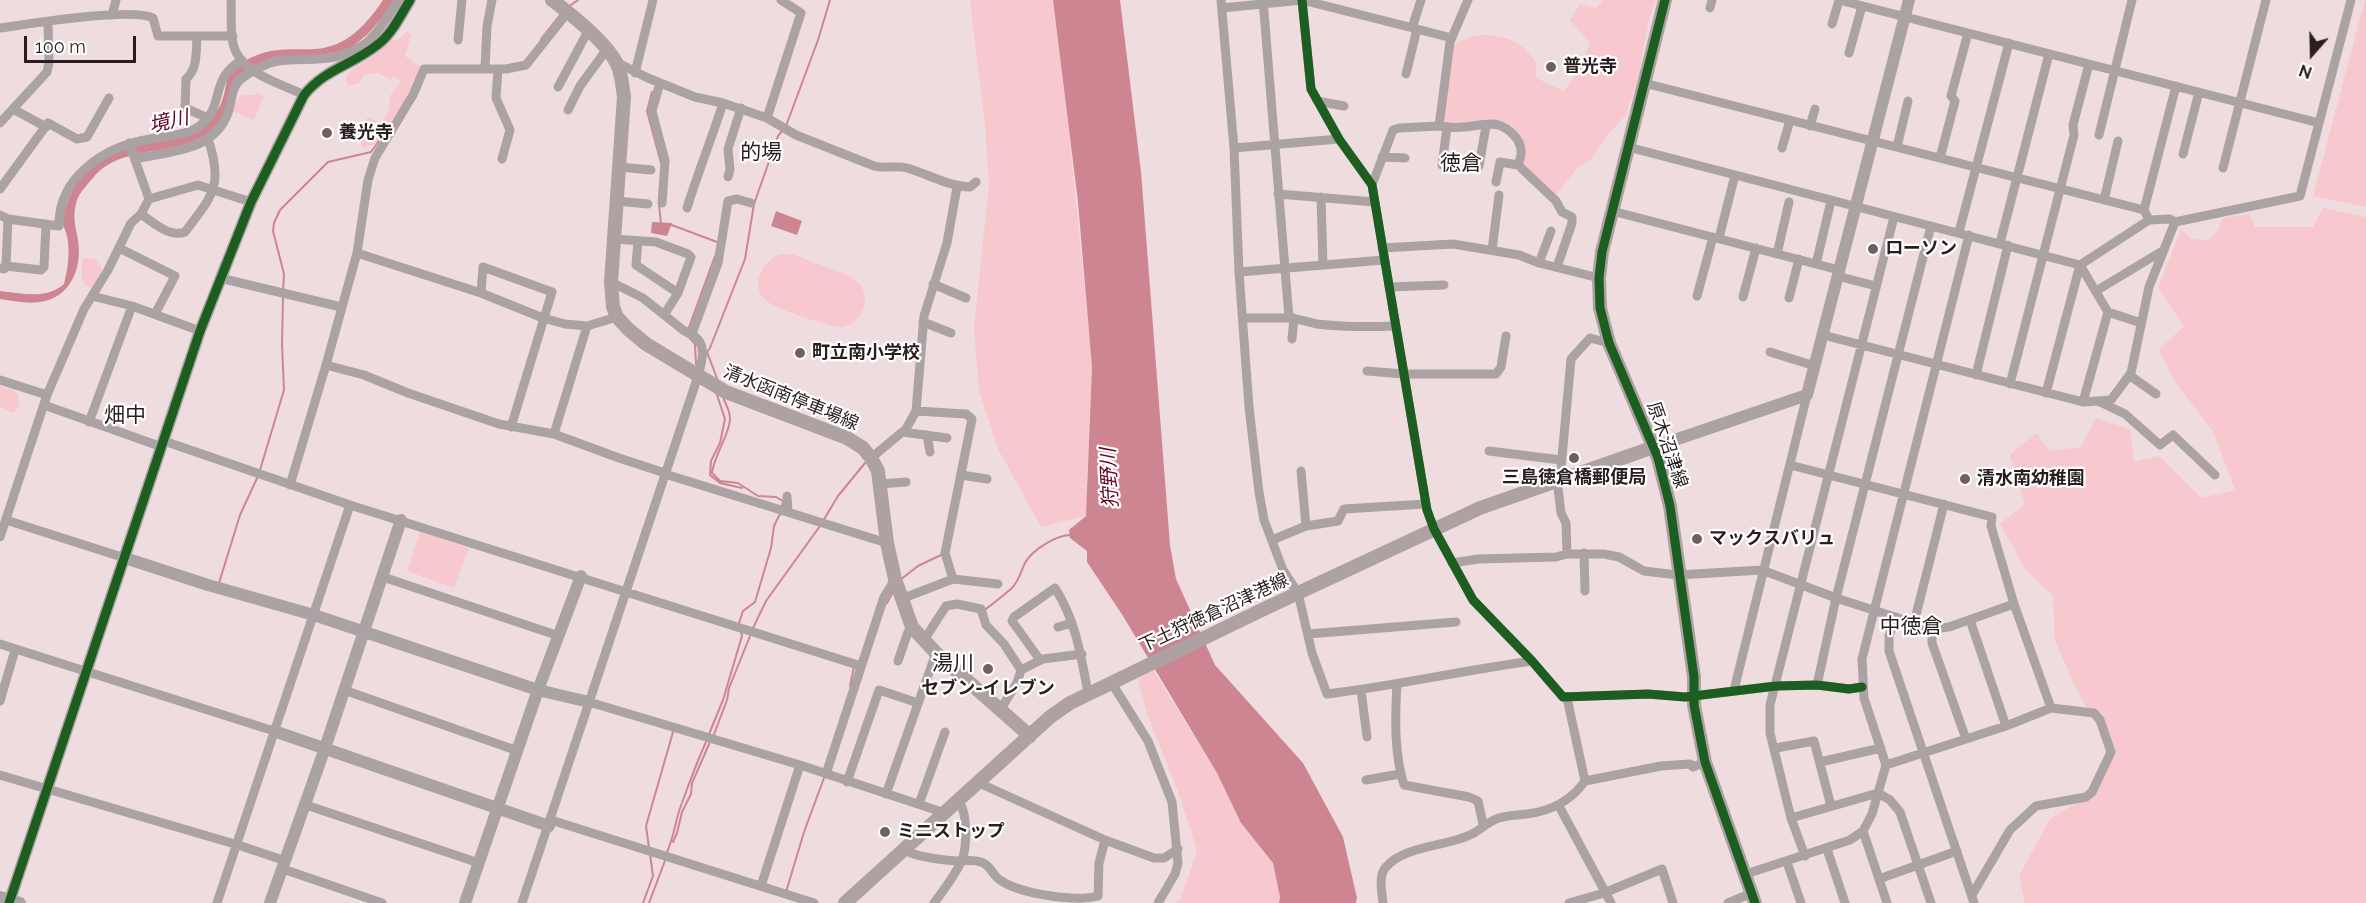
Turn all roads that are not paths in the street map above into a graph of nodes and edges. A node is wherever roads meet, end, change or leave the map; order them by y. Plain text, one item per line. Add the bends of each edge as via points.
1 (116, 0) edge
2 (231, 0) edge
3 (400, 0) edge
4 (410, 0) edge
5 (462, 0) edge
6 (492, 0) edge
7 (552, 0) edge
8 (653, 0) edge
9 (781, 0) edge
10 (1302, 0) edge
11 (1421, 0) edge
12 (1468, 0) edge
13 (1665, 0) edge
14 (1839, 0) edge
15 (1909, 0) edge
16 (2132, 0) edge
17 (2266, 0) edge
18 (2350, 0) edge
19 (1263, 2) edge
20 (1222, 4) edge
21 (1862, 6) junction
22 (568, 12) junction
23 (112, 15) junction
24 (1904, 17) junction
25 (48, 22) junction
26 (1832, 24) dead end
27 (0, 28) edge
28 (1415, 29) junction
29 (588, 31) junction
30 (1968, 33) junction
31 (196, 36) junction
32 (233, 36) junction
33 (1452, 38) junction
34 (458, 40) dead end
35 (2009, 44) junction
36 (606, 49) junction
37 (1849, 53) dead end
38 (2049, 54) junction
39 (242, 60) junction
40 (616, 62) junction
41 (2089, 64) junction
42 (485, 68) junction
43 (498, 69) junction
44 (255, 71) junction
45 (2114, 71) junction
46 (635, 73) junction
47 (1406, 74) dead end
48 (660, 83) junction
49 (1644, 83) junction
50 (2176, 86) junction
51 (558, 87) dead end
52 (2199, 92) junction
53 (304, 94) junction
54 (109, 98) dead end
55 (1317, 101) junction
56 (1908, 101) dead end
57 (723, 103) junction
58 (2239, 103) junction
59 (1344, 106) dead end
60 (741, 108) junction
61 (1815, 108) dead end
62 (13, 109) junction
63 (568, 110) dead end
64 (208, 118) junction
65 (771, 120) junction
66 (1790, 120) junction
67 (0, 123) edge
68 (2319, 123) junction
69 (1443, 126) junction
70 (1486, 126) junction
71 (1810, 126) junction
72 (46, 127) junction
73 (2099, 135) dead end
74 (208, 139) junction
75 (1339, 139) junction
76 (1872, 141) junction
77 (2118, 141) dead end
78 (129, 143) junction
79 (1274, 146) junction
80 (1628, 147) junction
81 (1897, 147) junction
82 (1234, 148) junction
83 (1782, 148) dead end
84 (2183, 154) dead end
85 (1382, 157) junction
86 (1404, 158) dead end
87 (1940, 158) junction
88 (135, 159) junction
89 (502, 159) dead end
90 (1442, 165) dead end
91 (1518, 165) junction
92 (1479, 166) dead end
93 (619, 167) junction
94 (1977, 167) junction
95 (2223, 168) dead end
96 (651, 170) dead end
97 (1735, 176) junction
98 (728, 177) dead end
99 (2018, 178) junction
100 (976, 182) dead end
101 (1496, 182) dead end
102 (1372, 185) junction
103 (957, 187) junction
104 (0, 189) edge
105 (2061, 189) junction
106 (213, 190) junction
107 (1278, 194) junction
108 (1499, 195) dead end
109 (1320, 197) junction
110 (149, 199) junction
111 (2104, 200) junction
112 (617, 201) junction
113 (1831, 201) junction
114 (251, 202) junction
115 (1375, 202) junction
116 (1789, 202) dead end
117 (662, 203) dead end
118 (751, 203) dead end
119 (648, 204) dead end
120 (687, 208) dead end
121 (1856, 208) junction
122 (2144, 210) junction
123 (1612, 211) junction
124 (141, 214) junction
125 (4, 217) edge
126 (1894, 217) junction
127 (2149, 220) junction
128 (2175, 222) junction
129 (46, 224) junction
130 (1931, 226) junction
131 (1551, 231) dead end
132 (1964, 233) junction
133 (1716, 238) junction
134 (614, 239) junction
135 (638, 241) junction
136 (2004, 244) junction
137 (119, 248) junction
138 (1382, 248) junction
139 (1756, 248) junction
140 (1492, 250) junction
141 (2164, 250) junction
142 (357, 253) junction
143 (1777, 254) junction
144 (2043, 254) junction
145 (1799, 259) junction
146 (1384, 260) junction
147 (1539, 263) junction
148 (1816, 264) junction
149 (1323, 265) junction
150 (2080, 265) junction
151 (3, 267) edge
152 (1557, 267) junction
153 (1285, 270) junction
154 (1239, 272) junction
155 (1838, 273) junction
156 (220, 278) junction
157 (1599, 278) junction
158 (611, 282) junction
159 (933, 284) junction
160 (1444, 285) dead end
161 (1876, 286) junction
162 (1389, 287) junction
163 (2096, 291) junction
164 (481, 293) junction
165 (678, 293) junction
166 (92, 296) junction
167 (1697, 296) dead end
168 (1743, 297) dead end
169 (966, 298) dead end
170 (1789, 298) dead end
171 (132, 306) junction
172 (341, 307) junction
173 (2108, 312) junction
174 (155, 314) junction
175 (664, 315) junction
176 (617, 317) junction
177 (543, 318) junction
178 (1243, 318) junction
179 (1291, 318) junction
180 (923, 322) junction
181 (2141, 323) junction
182 (587, 326) junction
183 (1395, 326) junction
184 (200, 331) junction
185 (951, 333) dead end
186 (692, 335) junction
187 (1823, 335) junction
188 (1506, 336) dead end
189 (1292, 339) dead end
190 (1609, 343) junction
191 (1862, 345) junction
192 (1770, 352) dead end
193 (1898, 355) junction
194 (326, 365) junction
195 (1936, 365) junction
196 (1815, 366) junction
197 (1367, 371) dead end
198 (1403, 374) junction
199 (1976, 375) junction
200 (2129, 375) junction
201 (698, 376) junction
202 (0, 380) edge
203 (2010, 384) junction
204 (2046, 393) junction
205 (2156, 394) dead end
206 (47, 395) junction
207 (1808, 395) junction
208 (2097, 401) junction
209 (2083, 402) junction
210 (44, 405) junction
211 (916, 411) junction
212 (89, 422) junction
213 (511, 427) junction
214 (903, 432) junction
215 (554, 434) junction
216 (927, 435) junction
217 (947, 438) dead end
218 (163, 444) junction
219 (1654, 447) junction
220 (1489, 451) dead end
221 (930, 452) dead end
222 (871, 458) junction
223 (1561, 460) junction
224 (1790, 465) junction
225 (1301, 471) dead end
226 (665, 473) junction
227 (1829, 474) junction
228 (961, 475) junction
229 (2215, 475) dead end
230 (987, 479) dead end
231 (1558, 479) junction
232 (906, 483) dead end
233 (880, 484) junction
234 (1865, 484) junction
235 (290, 485) junction
236 (1904, 493) junction
237 (787, 496) dead end
238 (1425, 504) junction
239 (1944, 504) junction
240 (350, 505) junction
241 (789, 511) junction
242 (6, 520) junction
243 (401, 520) junction
244 (1306, 526) junction
245 (1434, 529) junction
246 (0, 537) edge
247 (1272, 540) junction
248 (887, 543) junction
249 (1584, 553) junction
250 (1567, 554) junction
251 (125, 558) junction
252 (1452, 563) junction
253 (1762, 570) junction
254 (1678, 575) junction
255 (580, 576) junction
256 (383, 577) junction
257 (895, 579) junction
258 (953, 579) junction
259 (998, 584) dead end
260 (1800, 585) junction
261 (626, 590) junction
262 (1585, 591) dead end
263 (1298, 593) junction
264 (1836, 598) junction
265 (901, 600) junction
266 (2014, 603) junction
267 (1873, 610) junction
268 (315, 615) junction
269 (1896, 617) junction
270 (1970, 620) junction
271 (1456, 621) dead end
272 (1072, 622) junction
273 (1914, 623) junction
274 (1058, 627) dead end
275 (913, 628) junction
276 (1932, 629) junction
277 (364, 632) junction
278 (1308, 634) junction
279 (558, 636) junction
280 (924, 639) junction
281 (0, 644) edge
282 (15, 650) junction
283 (936, 653) junction
284 (1082, 654) junction
285 (1040, 660) junction
286 (898, 661) dead end
287 (1532, 661) junction
288 (861, 666) junction
289 (1021, 670) junction
290 (87, 673) junction
291 (1114, 681) junction
292 (1397, 684) junction
293 (1817, 685) junction
294 (1776, 686) junction
295 (1862, 687) junction
296 (344, 690) junction
297 (538, 690) junction
298 (1361, 690) junction
299 (1734, 690) junction
300 (1088, 693) junction
301 (1693, 696) junction
302 (1567, 698) junction
303 (0, 701) edge
304 (590, 702) junction
305 (918, 703) junction
306 (2051, 708) junction
307 (1000, 710) junction
308 (2006, 726) junction
309 (274, 731) junction
310 (945, 732) dead end
311 (1030, 736) junction
312 (1366, 737) dead end
313 (1966, 739) junction
314 (325, 748) junction
315 (1776, 748) junction
316 (1881, 748) junction
317 (518, 751) junction
318 (1923, 753) junction
319 (1705, 762) junction
320 (1820, 762) junction
321 (800, 765) junction
322 (1887, 765) junction
323 (826, 774) junction
324 (1400, 774) junction
325 (0, 775) edge
326 (1366, 780) dead end
327 (1586, 781) junction
328 (847, 782) junction
329 (979, 783) junction
330 (49, 790) junction
331 (1878, 793) junction
332 (886, 794) junction
333 (958, 801) junction
334 (919, 804) junction
335 (306, 805) junction
336 (1559, 806) junction
337 (1831, 806) junction
338 (498, 808) junction
339 (945, 813) junction
340 (1791, 818) junction
341 (550, 823) junction
342 (1483, 824) junction
343 (1863, 831) junction
344 (1105, 840) junction
345 (238, 845) junction
346 (1178, 849) junction
347 (1827, 849) junction
348 (904, 850) junction
349 (1957, 851) junction
350 (1805, 856) junction
351 (961, 861) junction
352 (1787, 862) junction
353 (479, 863) junction
354 (284, 865) junction
355 (1918, 865) junction
356 (1746, 874) junction
357 (1879, 879) junction
358 (760, 886) junction
359 (1604, 892) junction
360 (1754, 898) edge
361 (1043, 899) edge
362 (1973, 899) edge
363 (1055, 900) edge
364 (10, 901) edge
365 (217, 903) edge
366 (270, 903) edge
367 (382, 903) edge
368 (465, 903) edge
369 (522, 903) edge
370 (814, 903) edge
371 (845, 903) edge
372 (934, 903) edge
373 (1158, 903) edge
374 (1383, 903) edge
375 (1569, 903) edge
376 (1611, 903) edge
377 (1673, 903) edge
378 (1728, 903) edge
379 (1801, 903) edge
380 (1845, 903) edge
381 (1887, 903) edge
382 (1930, 903) edge

1 - 23 street
2 - 32 street
3 - 44 street via 359,47 328,59 278,61
4 - 53 street via 379,44 315,81
5 - 34 street
6 - 42 street
7 - 22 main road
8 - 46 street
9 - 65 street via 801,13
10 - 19 street
10 - 28 street
10 - 55 street via 1311,88
11 - 28 street
12 - 33 street
13 - 49 main road, 原木沼津線
14 - 21 street
14 - 26 street
15 - 24 street
16 - 45 street
17 - 58 street
18 - 68 street
19 - 20 street
19 - 79 street
20 - 82 street
21 - 24 street
21 - 37 street
22 - 29 main road
22 - 43 street via 529,63
23 - 25 street
23 - 31 street via 150,16 158,36
24 - 30 street
24 - 76 street
25 - 27 street
25 - 62 street via 47,72
28 - 33 street
28 - 47 street
29 - 36 main road
29 - 51 street
30 - 35 street
30 - 87 street
31 - 32 street
31 - 64 street via 195,65 186,79 185,108
32 - 39 street via 235,51
33 - 69 street via 1445,70
35 - 38 street
35 - 94 street
36 - 40 main road
36 - 63 street
38 - 41 street
38 - 99 street
39 - 44 street
39 - 64 street via 225,75
40 - 46 street
40 - 93 main road via 624,97
41 - 45 street
41 - 105 street
42 - 43 street
42 - 142 street via 424,69 375,158
43 - 89 street via 496,98 510,130
44 - 53 street
44 - 74 street via 235,86 226,120
45 - 50 street
45 - 73 street
46 - 48 street
48 - 57 street
48 - 117 street via 652,111 664,161
49 - 66 street
49 - 80 main road, 原木沼津線
50 - 52 street
50 - 122 street
52 - 58 street
52 - 84 street
53 - 114 street
54 - 72 street via 87,137 77,139 48,123
55 - 59 street
55 - 75 street
56 - 81 street
57 - 60 street
57 - 120 street
58 - 68 street
58 - 95 street
60 - 65 street
60 - 98 street via 728,149
61 - 71 street
62 - 67 street
62 - 72 street
64 - 78 street via 185,132
65 - 103 street via 874,166 908,168
66 - 71 street
66 - 83 street
68 - 128 street via 2300,196
69 - 70 street
69 - 85 street via 1393,130
69 - 90 street
70 - 91 street via 1498,126 1514,135 1522,152
70 - 92 street
71 - 76 street
72 - 104 street
74 - 88 street via 184,150
74 - 106 street via 214,160
75 - 79 street
75 - 102 street
76 - 81 street
76 - 121 street
77 - 111 street
78 - 88 street
78 - 129 street via 85,168 67,190 59,226
79 - 82 street
79 - 107 street
80 - 97 street
80 - 123 main road, 原木沼津線
81 - 87 street
82 - 154 street
85 - 86 street
85 - 102 street
87 - 94 street
88 - 110 street
91 - 101 street via 1500,162
91 - 152 street via 1556,201 1562,212 1572,217
93 - 96 street
93 - 112 main road
94 - 99 street
94 - 132 street
97 - 113 street
97 - 133 street
99 - 105 street
99 - 136 street
100 - 103 street via 970,187
102 - 115 street
103 - 159 street via 947,243
105 - 111 street
105 - 144 street
106 - 110 street via 198,185
106 - 114 street
106 - 124 street via 182,234 165,230
107 - 109 street
107 - 153 street
108 - 140 street
109 - 115 street
109 - 149 street
110 - 124 street
111 - 122 street
112 - 119 street
112 - 134 main road
113 - 121 street
113 - 148 street
114 - 156 street
115 - 138 street
116 - 143 street
118 - 186 street via 728,201 717,263
121 - 126 street
121 - 155 street
122 - 127 street
123 - 133 street
123 - 157 main road, 原木沼津線
124 - 137 street via 131,223
125 - 129 street
125 - 151 street
126 - 130 street
126 - 161 street
127 - 128 street
127 - 150 street
128 - 141 street
129 - 151 street via 44,267
130 - 132 street
130 - 193 street
131 - 147 street
132 - 136 street
132 - 195 street
133 - 139 street
133 - 167 street
134 - 135 street
134 - 158 main road
135 - 165 street via 636,265
135 - 165 street via 691,256
136 - 144 street
136 - 199 street
137 - 166 street
137 - 174 street via 175,276
138 - 140 street via 1453,244
138 - 146 street
139 - 143 street
139 - 168 street
140 - 147 street
141 - 163 street
141 - 181 street via 2149,287
142 - 164 street
142 - 172 street
143 - 145 street
144 - 150 street
144 - 203 street
145 - 148 street
145 - 170 street
146 - 149 street
146 - 162 street
147 - 152 street
148 - 155 street
149 - 153 street
150 - 163 street
150 - 204 street
152 - 157 street
153 - 154 street
153 - 179 street
154 - 178 street
155 - 161 street
155 - 187 street
156 - 172 street
156 - 184 street
157 - 190 main road, 原木沼津線 via 1600,308
158 - 175 street via 643,298
158 - 176 main road
159 - 169 street
159 - 180 street
160 - 162 street
161 - 191 street
162 - 183 street
163 - 173 street
164 - 177 street
164 - 177 street via 483,267 552,292
165 - 175 street
166 - 171 street
166 - 206 street
171 - 174 street
171 - 212 street
172 - 194 street
173 - 181 street
173 - 209 street
174 - 184 street
175 - 186 street
176 - 182 street
176 - 201 main road, 清水函南停車場線 via 646,344
177 - 182 street
177 - 213 street
178 - 179 street
178 - 247 street via 1259,492
179 - 183 street via 1315,324
179 - 189 street
180 - 185 street
180 - 211 street
181 - 200 street
182 - 215 street
183 - 198 street
184 - 218 street
186 - 201 street via 702,348
187 - 191 street
187 - 196 street
188 - 198 street via 1501,367 1496,374
190 - 219 main road, 原木沼津線
190 - 223 street via 1590,338 1572,359
191 - 193 street
191 - 227 street
192 - 196 street
193 - 195 street
193 - 234 street
194 - 213 street
194 - 235 street
195 - 199 street
195 - 236 street
196 - 207 street
197 - 198 street
198 - 238 street
199 - 203 street
200 - 205 street
200 - 208 street via 2111,400
201 - 222 main road, 清水函南停車場線 via 726,392 850,439
201 - 226 street
202 - 206 street
203 - 204 street
204 - 209 street
206 - 210 street
207 - 219 street
207 - 224 street
208 - 209 street
208 - 229 street via 2125,414 2160,445 2174,435
210 - 212 street
210 - 242 street
211 - 214 street
211 - 228 street via 966,414 972,419
212 - 218 street
213 - 215 street
214 - 216 street
214 - 222 street
215 - 226 street
216 - 217 street
216 - 221 street
218 - 235 street
218 - 251 street
219 - 231 main road, 下土狩徳倉沼津港線
219 - 254 main road, 原木沼津線 via 1670,506
220 - 223 street
222 - 233 main road, 清水函南停車場線
223 - 231 street
224 - 227 street
224 - 253 street
225 - 244 street
226 - 241 street
226 - 261 street
227 - 234 street
227 - 260 street
228 - 230 street
228 - 258 street via 945,553
231 - 245 main road, 下土狩徳倉沼津港線
231 - 250 street
232 - 233 street
233 - 248 main road, 清水函南停車場線
234 - 236 street
234 - 264 street
235 - 240 street
236 - 239 street
236 - 267 street
237 - 241 street
238 - 244 street via 1344,509 1338,521
238 - 245 street
239 - 266 street via 1992,517 1991,526
239 - 273 street
240 - 243 street
240 - 268 street
241 - 248 street
242 - 246 street
242 - 251 street
243 - 255 street
243 - 256 street
244 - 247 street
245 - 252 street
245 - 263 main road, 下土狩徳倉沼津港線
247 - 263 street via 1283,570
248 - 257 main road, 清水函南停車場線
249 - 250 street
249 - 254 street via 1614,555 1644,571
249 - 262 street
250 - 252 street
251 - 268 street
251 - 290 street
252 - 287 street via 1473,600
253 - 254 street
253 - 260 street
253 - 299 street
254 - 301 main road, 原木沼津線 via 1693,668
255 - 261 street
255 - 279 street
256 - 277 street
256 - 279 street
257 - 265 main road, 清水函南停車場線
257 - 288 street via 884,597
258 - 259 street
258 - 265 street
260 - 264 street
260 - 294 street
261 - 288 street
261 - 304 street
263 - 278 street
263 - 291 main road, 下土狩徳倉沼津港線
264 - 267 street
264 - 293 street
265 - 275 main road, 清水函南停車場線
266 - 270 street
266 - 306 street
267 - 269 street
267 - 295 street via 1862,659
268 - 277 street
268 - 309 street
269 - 273 street
269 - 318 street via 1889,636 1889,651
270 - 276 street
270 - 308 street
271 - 278 street
272 - 274 street
272 - 284 street
272 - 285 street via 1054,588 1014,617 1012,623
273 - 276 street
275 - 280 main road, 清水函南停車場線
275 - 286 street
276 - 313 street via 1932,643
277 - 296 street
277 - 297 street
278 - 298 street via 1327,694
279 - 297 street
280 - 283 main road, 清水函南停車場線
280 - 289 street via 946,606 978,608
281 - 282 street
282 - 290 street
282 - 303 street
283 - 305 street
283 - 307 main road, 清水函南停車場線
284 - 285 street
284 - 300 street
285 - 289 street
287 - 292 street
287 - 302 street
288 - 323 street
289 - 307 street
290 - 309 street
290 - 330 street
291 - 300 main road, 下土狩徳倉沼津港線
291 - 346 street via 1148,741 1166,784
292 - 298 street
292 - 324 street
293 - 294 street
293 - 295 street
294 - 299 street
294 - 315 street via 1769,724
295 - 316 street
296 - 314 street
296 - 317 street
297 - 304 street
297 - 317 street
298 - 312 street
299 - 301 street
300 - 311 main road, 下土狩徳倉沼津港線 via 1062,708
301 - 302 street
301 - 319 main road, 原木沼津線
302 - 327 street
304 - 321 street
304 - 341 street
305 - 328 street via 879,690
305 - 332 street
306 - 308 street
306 - 362 street via 2094,713 2111,752 2086,797 2036,806 2010,830
307 - 311 main road, 清水函南停車場線
308 - 313 street
309 - 314 street
309 - 345 street
310 - 334 street
311 - 329 main road, 下土狩徳倉沼津港線
313 - 318 street
314 - 335 street
314 - 338 street
315 - 320 street via 1814,741
315 - 340 street
316 - 320 street
316 - 322 street
317 - 338 street
318 - 322 street
318 - 349 street
319 - 327 street via 1693,767 1661,766
319 - 356 main road, 原木沼津線
320 - 337 street
321 - 323 street
321 - 358 street
322 - 331 street
323 - 328 street
324 - 326 street
324 - 342 street via 1404,785 1478,801
325 - 330 street
327 - 336 street
328 - 332 street
329 - 333 main road, 下土狩徳倉沼津港線
329 - 344 street
330 - 345 street
330 - 364 street
331 - 337 street
331 - 343 street
331 - 355 street via 1900,812
332 - 334 street
333 - 339 main road, 下土狩徳倉沼津港線
333 - 351 street via 966,817
334 - 339 street
335 - 353 street
335 - 354 street
336 - 342 street
336 - 359 street
337 - 340 street
338 - 341 street
338 - 353 street
339 - 348 main road, 下土狩徳倉沼津港線
340 - 350 street
341 - 358 street
341 - 369 street
342 - 374 street via 1473,834 1394,860 1384,868
343 - 347 street
343 - 357 street
344 - 346 street via 1154,858 1164,858
344 - 363 street via 1099,863 1098,896
345 - 354 street
345 - 365 street
346 - 373 street via 1175,874
347 - 350 street
347 - 380 street
348 - 351 street
348 - 371 main road, 下土狩徳倉沼津港線
349 - 355 street
349 - 362 street
350 - 352 street
351 - 361 street via 983,862 1006,884
351 - 372 street
352 - 356 street
352 - 379 street
353 - 368 street
354 - 366 street
354 - 367 street
355 - 357 street
355 - 382 street
356 - 360 main road, 原木沼津線
357 - 381 street
358 - 370 street
359 - 375 street
359 - 376 street
359 - 377 street via 1662,869
360 - 378 street
361 - 363 street

